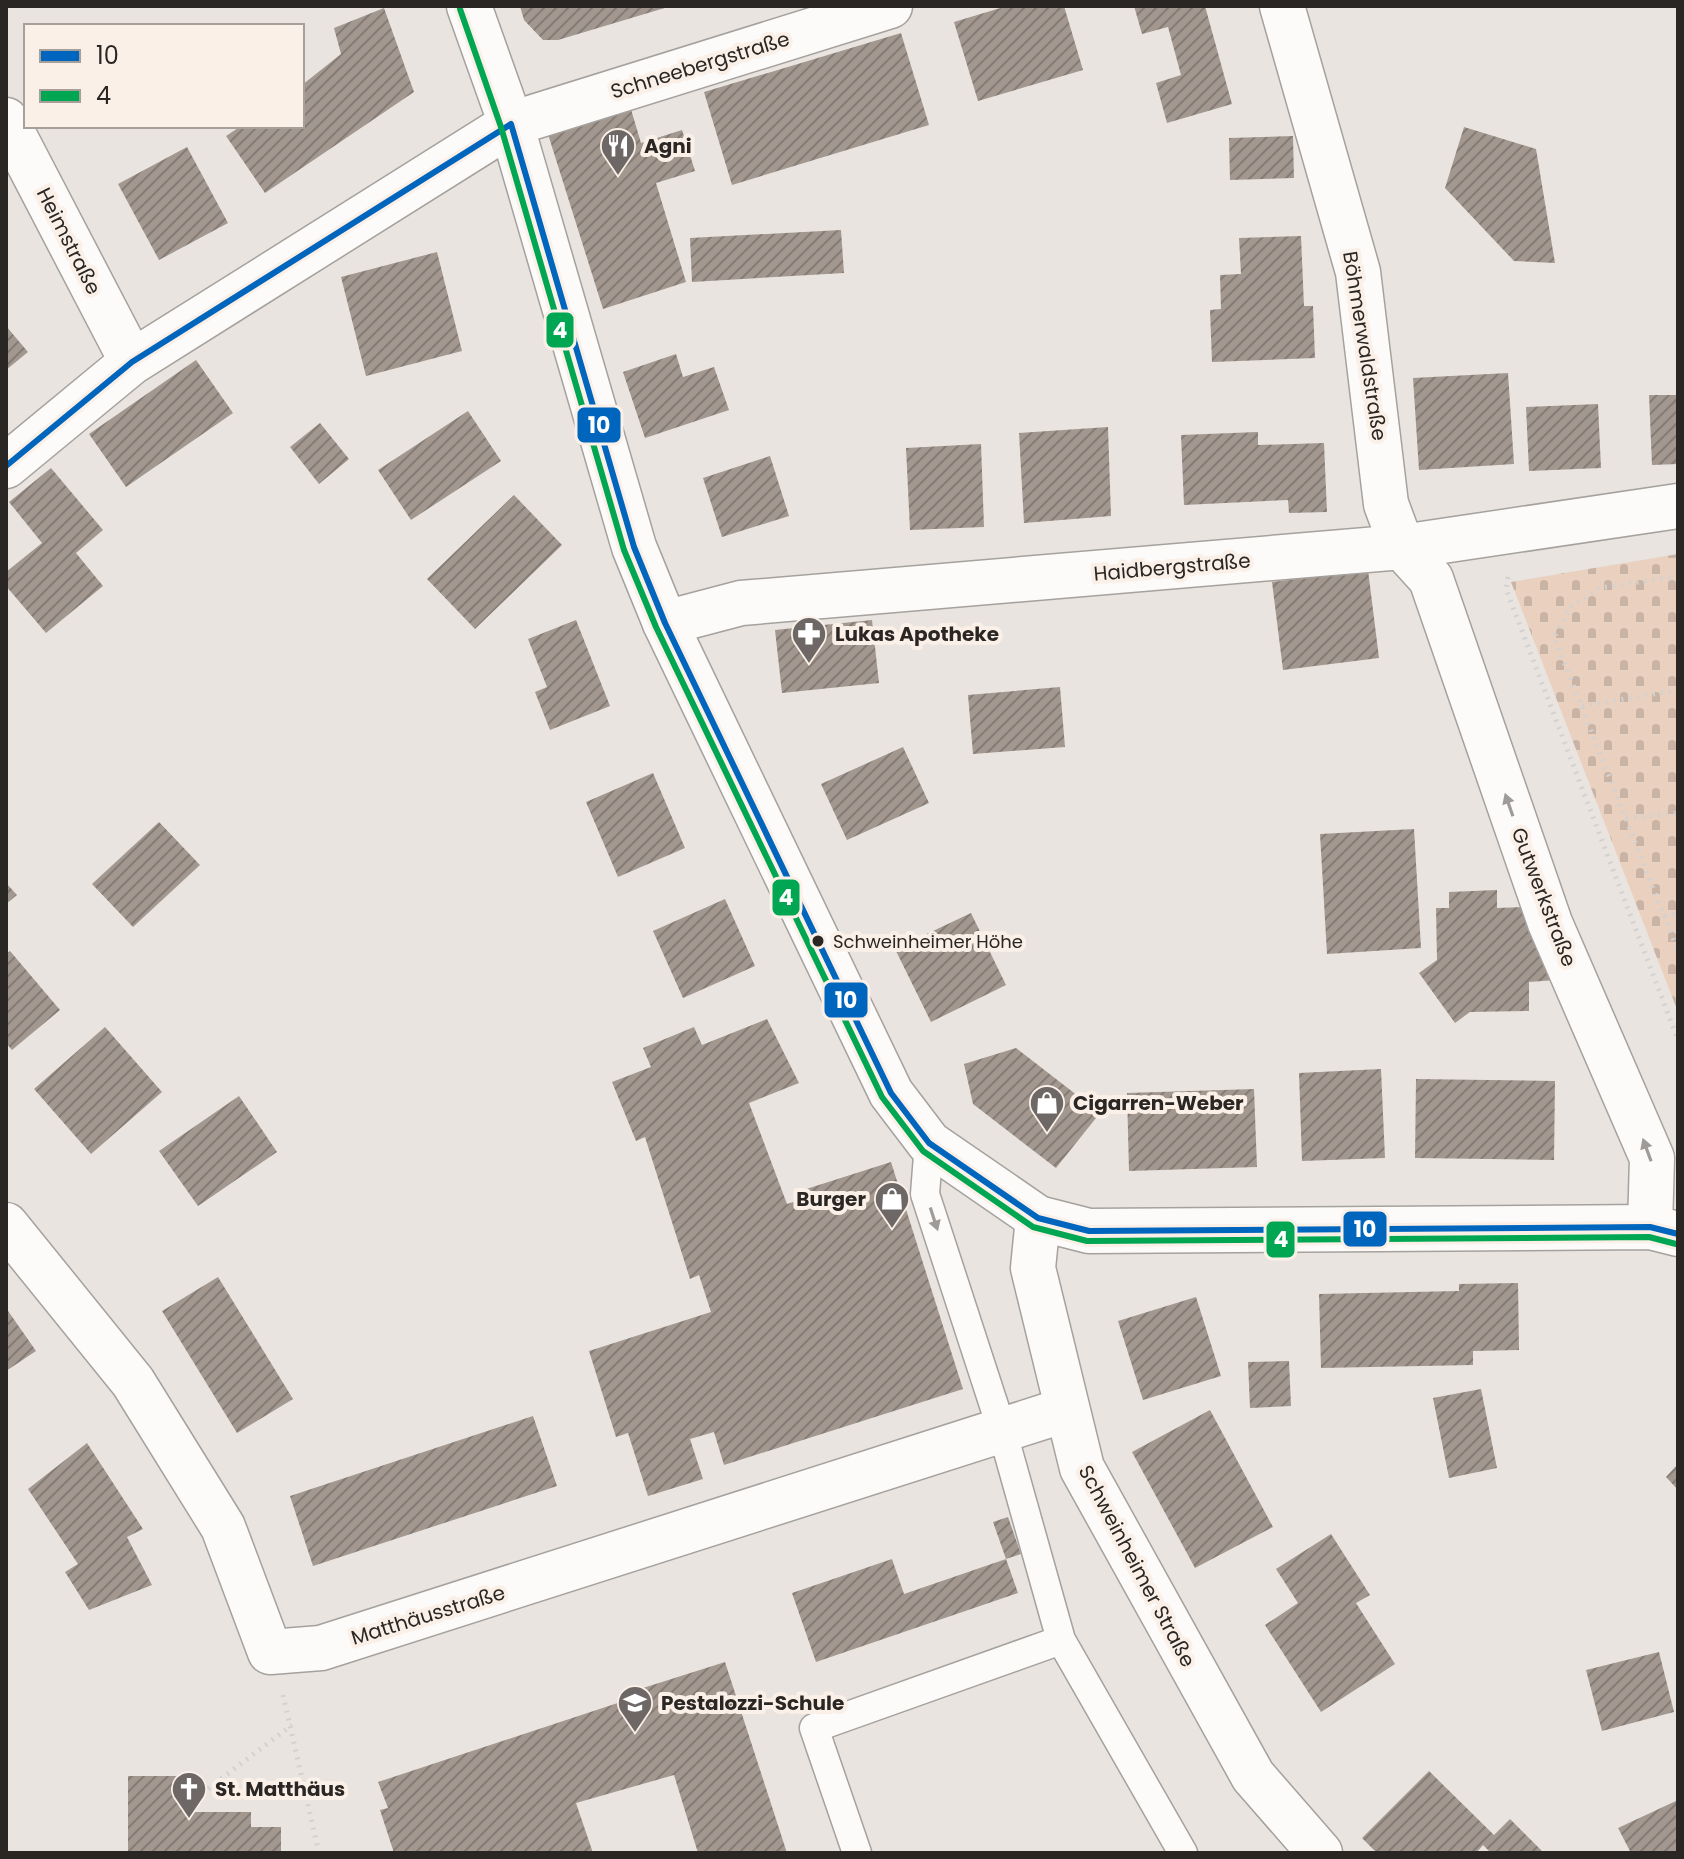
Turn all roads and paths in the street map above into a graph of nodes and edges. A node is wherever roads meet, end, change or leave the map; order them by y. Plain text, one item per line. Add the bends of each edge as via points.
1 (469, 6) edge
2 (890, 6) edge
3 (1282, 6) edge
4 (6, 120) edge
5 (511, 124) junction
6 (132, 362) junction
7 (6, 466) edge
8 (1678, 506) edge
9 (1515, 530) junction
10 (1402, 547) junction
11 (1678, 576) edge
12 (665, 623) junction
13 (1678, 690) edge
14 (1582, 706) junction
15 (1678, 813) edge
16 (1626, 818) junction
17 (1678, 914) edge
18 (1664, 916) junction
19 (1678, 951) edge
20 (1678, 1040) edge
21 (929, 1143) junction
22 (1038, 1218) junction
23 (6, 1225) edge
24 (1664, 1230) edge
25 (1065, 1410) junction
26 (1002, 1430) junction
27 (1061, 1640) junction
28 (270, 1652) junction
29 (292, 1725) junction
30 (186, 1796) dead end
31 (319, 1853) edge
32 (857, 1853) edge
33 (1183, 1853) edge
34 (1320, 1853) edge

1 - 5 street
2 - 5 street, Schneebergstraße
3 - 10 street, Böhmerwaldstraße via 1358,272 1386,504
4 - 6 street, Heimstraße
5 - 6 street, Schneebergstraße
5 - 12 street via 634,547
6 - 7 street, Schneebergstraße
8 - 9 street, Haidbergstraße
9 - 10 street, Haidbergstraße
9 - 20 path via 1506,589
10 - 12 street, Haidbergstraße via 741,603
24 -> 10 street, Gutwerkstraße via 1652,1158 1550,923 1431,579
11 - 14 path via 1599,588 1571,607 1554,637
12 - 21 street via 891,1093
13 - 14 path
14 - 16 path
15 - 16 path
16 - 18 path
17 - 18 path
18 - 19 path
21 - 22 street
21 -> 26 lane via 925,1194
22 - 24 street via 1089,1231
22 - 25 street, Schweinheimer Straße via 1033,1268
23 - 28 street via 133,1382 215,1514
25 - 26 street, Matthäusstraße
25 - 34 street, Schweinheimer Straße via 1082,1468 1117,1537 1253,1776
26 - 27 lane
26 - 28 street, Matthäusstraße via 321,1648
27 - 32 lane via 814,1728
27 - 33 lane
28 - 29 path
29 - 30 path via 201,1794
29 - 31 path

